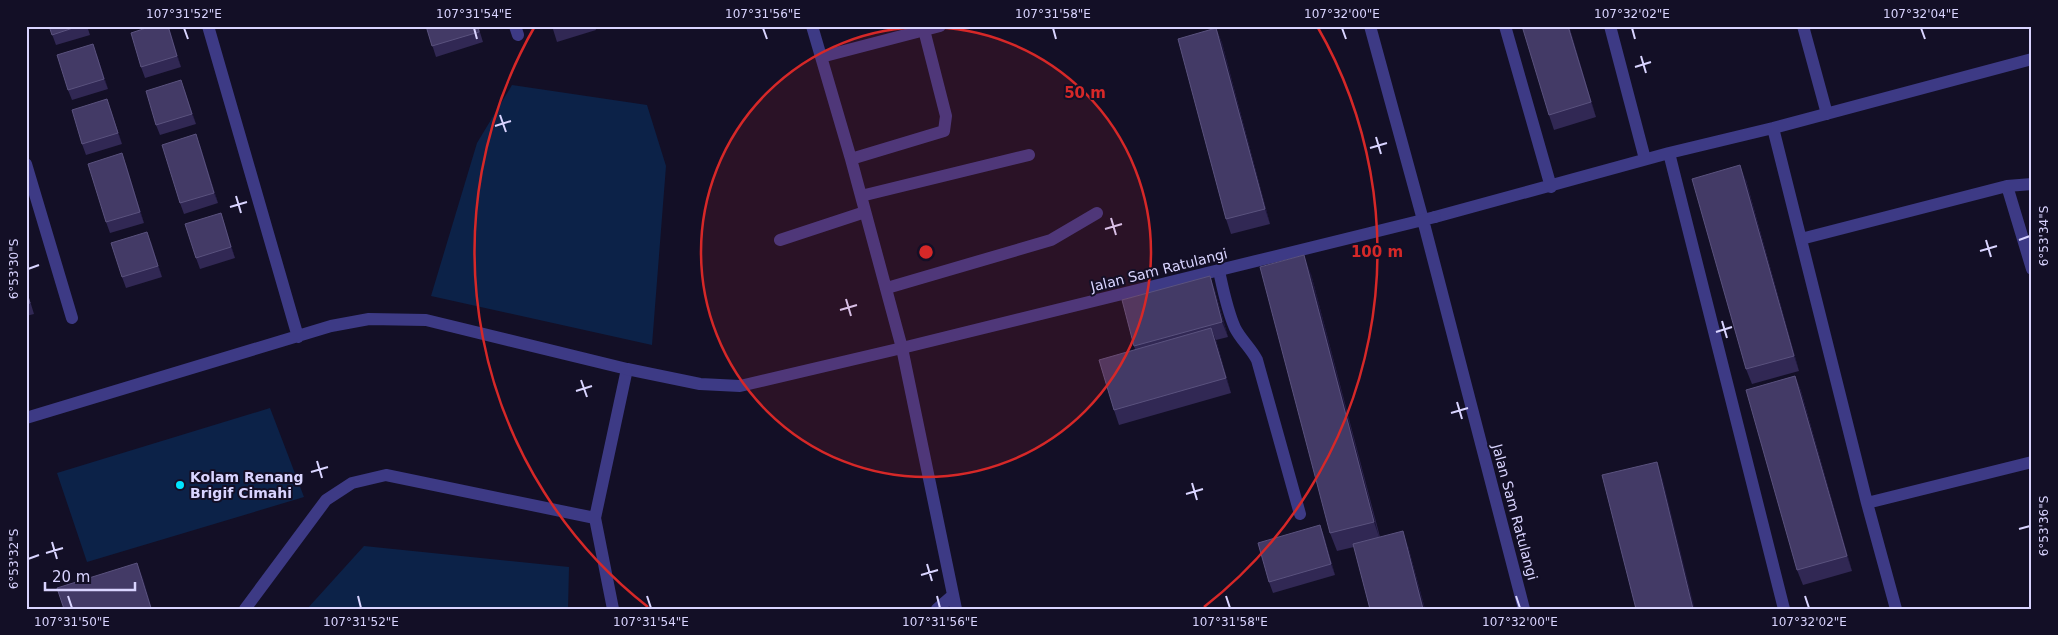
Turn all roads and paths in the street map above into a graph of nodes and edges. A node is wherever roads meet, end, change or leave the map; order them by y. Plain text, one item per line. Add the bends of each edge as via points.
1 (208, 26) edge
2 (812, 26) edge
3 (940, 26) edge
4 (1370, 26) edge
5 (1505, 26) edge
6 (1610, 26) edge
7 (1803, 26) edge
8 (924, 28) edge
9 (821, 58) junction
10 (2032, 59) edge
11 (1828, 114) junction
12 (1772, 128) junction
13 (1668, 153) junction
14 (1029, 154) dead end
15 (851, 159) junction
16 (1646, 159) junction
17 (26, 164) edge
18 (2032, 184) edge
19 (2007, 186) junction
20 (1551, 187) junction
21 (861, 196) junction
22 (865, 212) junction
23 (1097, 213) dead end
24 (1429, 219) junction
25 (1801, 239) junction
26 (780, 240) dead end
27 (2032, 269) edge
28 (1219, 270) junction
29 (887, 288) junction
30 (72, 318) dead end
31 (298, 337) junction
32 (902, 348) junction
33 (627, 369) junction
34 (26, 418) edge
35 (2032, 462) edge
36 (1867, 503) junction
37 (1300, 514) dead end
38 (595, 518) junction
39 (952, 596) junction
40 (245, 609) edge
41 (613, 609) edge
42 (937, 609) edge
43 (956, 609) edge
44 (1524, 609) edge
45 (1784, 609) edge
46 (1896, 609) edge

1 - 31 street
2 - 9 street
3 - 8 street
4 - 24 street
5 - 20 street
6 - 16 street
7 - 11 street
8 - 9 street
8 - 15 street via 946,116 944,131
9 - 15 street
10 - 11 street
11 - 12 street
12 - 13 street
12 - 25 street
13 - 16 street
13 - 45 street
14 - 21 street
15 - 21 street
16 - 20 street
17 - 30 street
18 - 19 street
19 - 25 street
19 - 27 street
20 - 24 street
21 - 22 street
22 - 26 street
22 - 29 street
23 - 29 street via 1051,240
24 - 28 street, Jalan Sam Ratulangi
24 - 44 street, Jalan Sam Ratulangi
25 - 36 street
28 - 32 street, Jalan Sam Ratulangi
28 - 37 street via 1235,327 1257,360
29 - 32 street
31 - 33 street, Jalan Sam Ratulangi via 368,319 426,320
31 - 34 street, Jalan Sam Ratulangi
32 - 33 street, Jalan Sam Ratulangi via 740,386 700,384
32 - 39 street
33 - 38 street
35 - 36 street
36 - 46 street
38 - 40 street via 386,475 352,483 326,500
38 - 41 street
39 - 42 street
39 - 43 street

